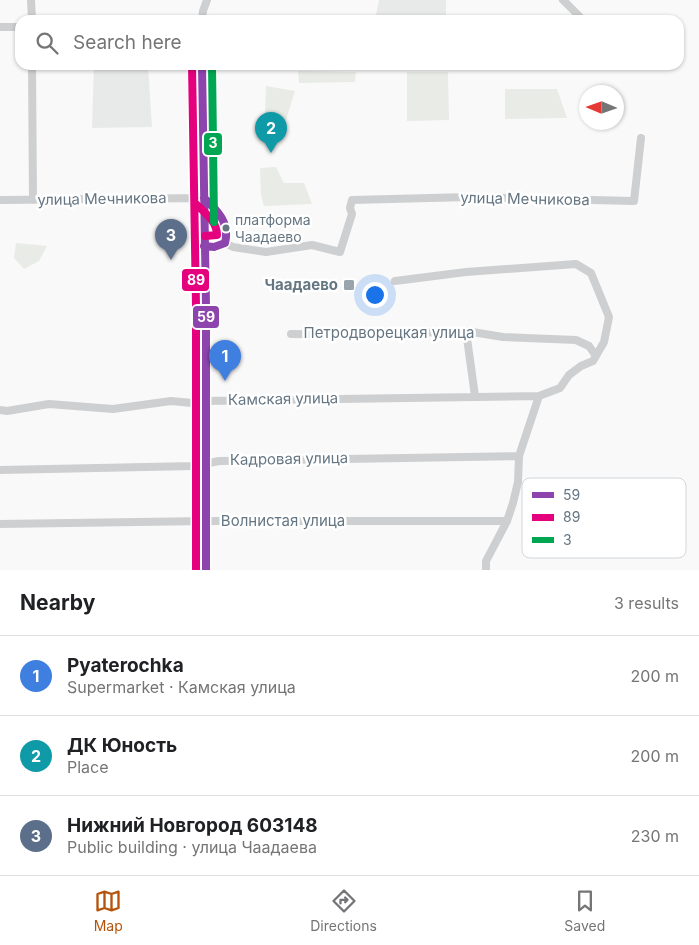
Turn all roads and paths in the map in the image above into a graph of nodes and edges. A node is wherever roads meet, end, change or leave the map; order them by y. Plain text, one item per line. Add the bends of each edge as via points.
1 (31, 0) edge
2 (207, 0) edge
3 (563, 0) edge
4 (32, 15) edge
5 (203, 15) edge
6 (578, 15) edge
7 (0, 27) edge
8 (15, 27) edge
9 (32, 70) edge
10 (202, 70) edge
11 (641, 138) dead end
12 (204, 198) junction
13 (0, 200) edge
14 (33, 200) junction
15 (225, 243) junction
16 (204, 246) junction
17 (395, 281) dead end
18 (466, 331) junction
19 (291, 334) dead end
20 (596, 356) junction
21 (475, 396) junction
22 (538, 396) junction
23 (206, 400) junction
24 (0, 410) edge
25 (519, 456) junction
26 (207, 462) junction
27 (0, 470) edge
28 (507, 521) junction
29 (207, 522) junction
30 (0, 524) edge
31 (206, 570) edge
32 (486, 570) edge

1 - 4 street
2 - 5 street
3 - 6 street
7 - 8 street
9 - 14 street
10 - 12 street
11 - 15 street, улица Мечникова via 634,201 352,200 352,214 340,252 312,245 266,252
12 - 14 street, улица Мечникова
12 - 15 street via 225,221
12 - 16 street
13 - 14 street, улица Мечникова
15 - 16 street
16 - 23 street
17 - 20 street via 576,264 591,273 610,317 604,342
18 - 19 street, Петродворецкая улица
18 - 20 street, Петродворецкая улица via 503,337 576,340 589,346
18 - 21 street
20 - 22 street via 569,375 560,388
21 - 22 street, Камская улица
21 - 23 street, Камская улица
22 - 25 street
23 - 24 street, Камская улица via 192,404 171,401 113,409 50,404
23 - 26 street
25 - 26 street, Кадровая улица
25 - 28 street via 518,482
26 - 27 street, Кадровая улица via 194,466
26 - 29 street
28 - 29 street, Волнистая улица
28 - 32 street via 486,561
29 - 30 street, Волнистая улица
29 - 31 street

